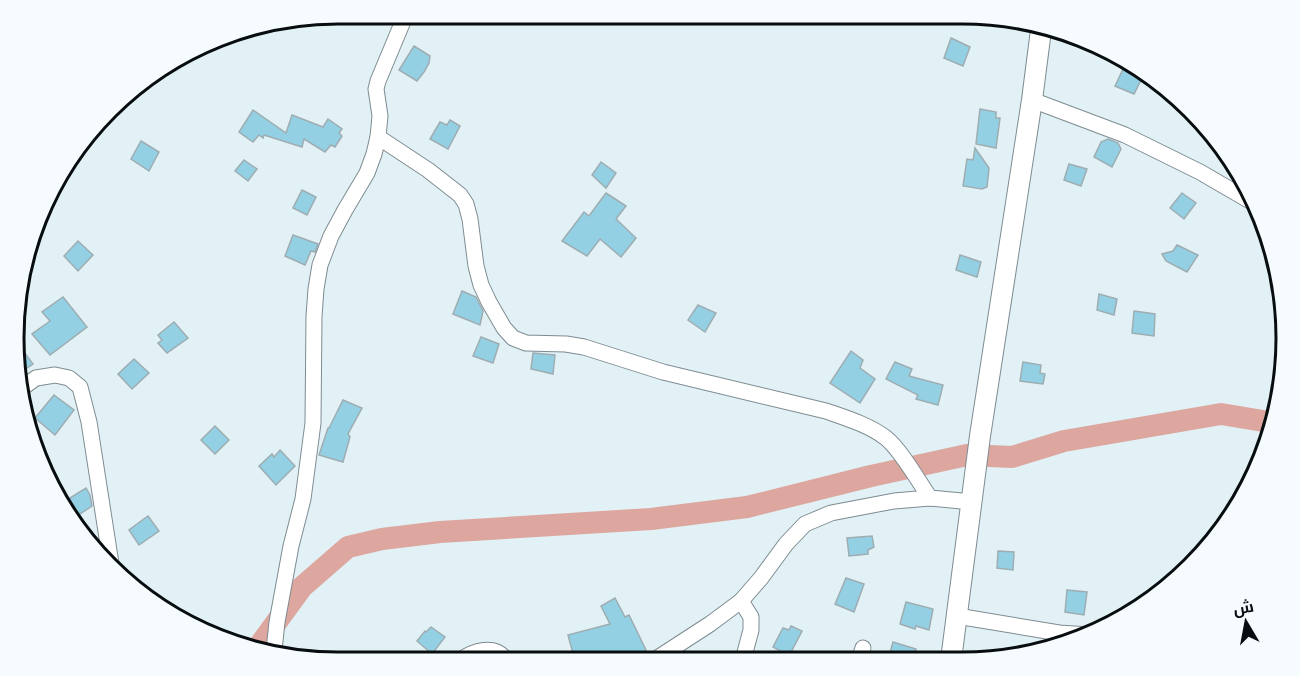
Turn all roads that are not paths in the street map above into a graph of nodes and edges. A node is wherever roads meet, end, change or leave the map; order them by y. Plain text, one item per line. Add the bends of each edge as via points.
1 (402, 24) edge
2 (1040, 34) edge
3 (1032, 100) junction
4 (378, 136) junction
5 (1243, 197) edge
6 (28, 384) edge
7 (930, 498) junction
8 (972, 502) junction
9 (109, 553) edge
10 (741, 601) junction
11 (957, 616) junction
12 (1053, 638) edge
13 (274, 645) edge
14 (475, 652) edge
15 (497, 652) edge
16 (668, 652) edge
17 (745, 652) edge
18 (952, 652) edge

1 - 4 street via 376,89
2 - 3 main road
3 - 5 street via 1125,135
3 - 8 main road
4 - 7 street via 460,195 470,219 482,285 513,338 526,343 584,347 663,372 852,420 888,439
4 - 13 street via 367,173 331,236 320,265 314,316 313,423 303,499
6 - 9 street via 36,378 55,375 69,378 80,387
7 - 8 street
7 - 10 street via 831,513 805,524
8 - 11 main road
10 - 16 street
10 - 17 street via 751,617
11 - 12 street
11 - 18 main road
14 - 15 street

